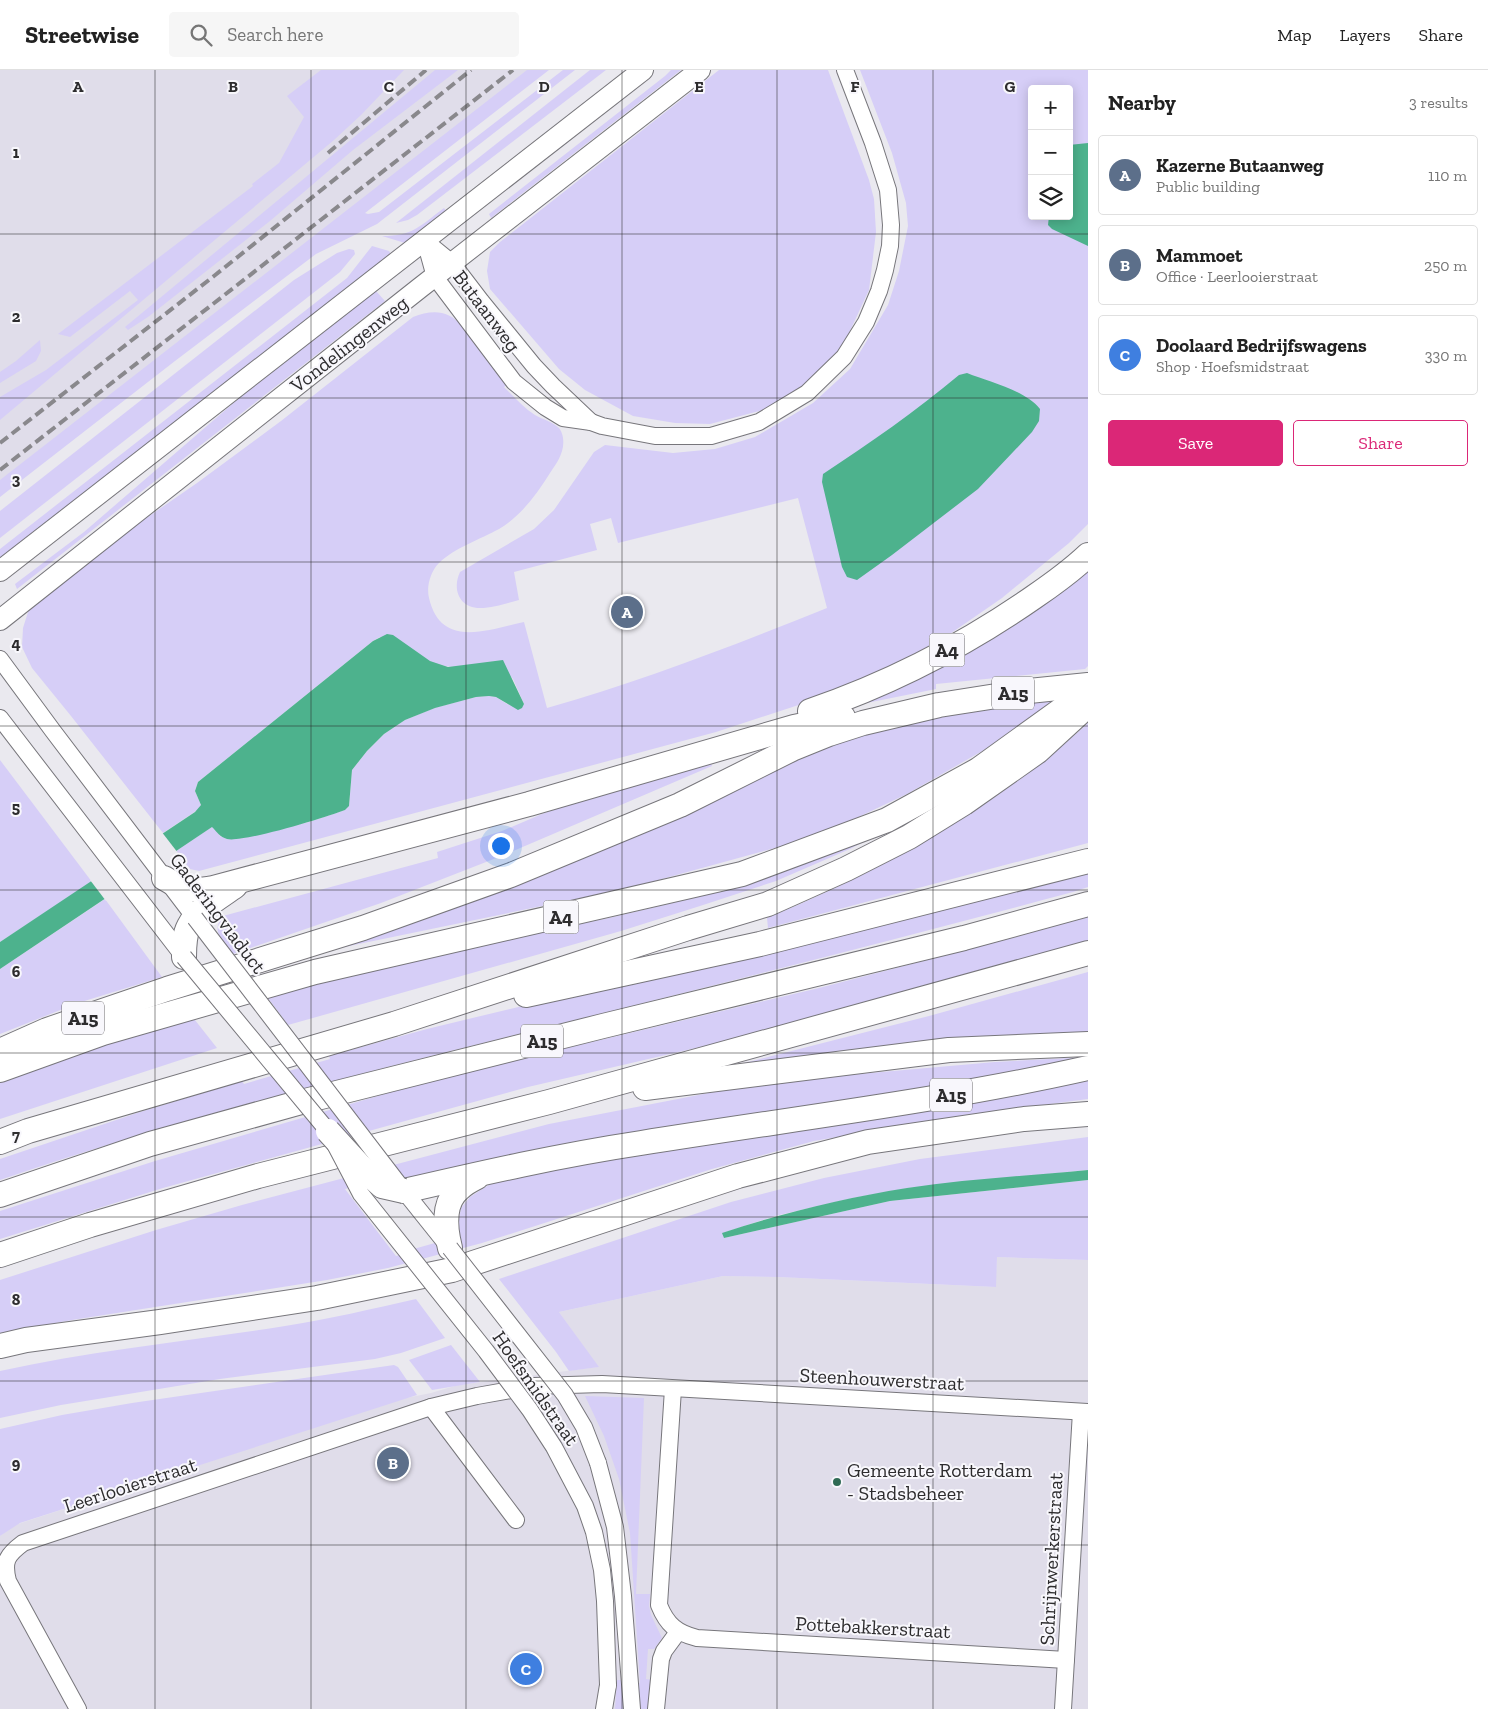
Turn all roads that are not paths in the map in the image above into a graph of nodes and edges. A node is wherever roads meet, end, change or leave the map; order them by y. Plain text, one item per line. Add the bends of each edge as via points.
1 (642, 70) edge
2 (700, 70) edge
3 (845, 70) edge
4 (424, 241) junction
5 (452, 263) junction
6 (435, 277) junction
7 (591, 422) junction
8 (1088, 555) edge
9 (0, 571) edge
10 (0, 620) edge
11 (0, 659) edge
12 (1088, 686) edge
13 (1088, 705) edge
14 (913, 710) junction
15 (0, 718) edge
16 (630, 775) junction
17 (1088, 861) edge
18 (164, 878) junction
19 (242, 880) junction
20 (1088, 904) edge
21 (195, 918) junction
22 (1088, 953) edge
23 (184, 957) junction
24 (394, 1024) junction
25 (1088, 1044) edge
26 (0, 1051) edge
27 (1088, 1068) edge
28 (0, 1070) edge
29 (549, 1102) junction
30 (1088, 1114) edge
31 (328, 1130) junction
32 (0, 1142) edge
33 (482, 1173) junction
34 (404, 1190) junction
35 (0, 1195) edge
36 (450, 1248) junction
37 (0, 1255) edge
38 (0, 1346) edge
39 (673, 1389) junction
40 (431, 1407) junction
41 (1084, 1412) edge
42 (516, 1520) dead end
43 (678, 1632) junction
44 (1066, 1660) junction
45 (78, 1709) edge
46 (604, 1709) edge
47 (632, 1709) edge
48 (656, 1709) edge
49 (1063, 1709) edge

1 - 4 main road, Vondelingenweg
2 - 5 main road, Vondelingenweg
3 - 7 street, Butaanweg via 888,190 890,246 879,291 866,322 844,357 807,393 759,422 711,436 655,436
4 - 5 street, Butaanweg
4 - 6 street, Butaanweg
4 - 9 main road, Vondelingenweg
5 - 6 main road, Vondelingenweg
5 - 7 street, Butaanweg via 534,366
6 - 7 street, Butaanweg via 514,382 562,418
6 - 10 main road, Vondelingenweg
8 - 16 highway, A4 via 1007,616 932,659 832,703
11 - 18 street, Gaderingviaduct
12 - 14 highway, A15 via 1029,691
12 - 28 highway, A4 via 1064,708 978,770 887,820 742,874 315,972 103,1033
13 - 24 highway, A4 via 1038,751 964,803 846,870 768,904
14 - 16 highway, A15 via 836,718 794,727
14 - 26 highway, A15 via 799,746 680,804 511,875 363,928 47,1030
15 - 23 street
16 - 19 highway, A4
17 - 24 highway, A15 via 760,944
18 - 19 highway, A4 via 194,891
18 - 21 street, Gaderingviaduct
19 - 21 highway, A4
20 - 35 highway, A15 via 964,938 305,1102 150,1144
21 - 23 highway via 186,932
21 - 34 street, Gaderingviaduct, bridge
22 - 29 highway, A15
23 - 31 street, bridge
24 - 32 highway, A15 via 28,1131
25 - 29 highway, A15 via 949,1050
27 - 33 highway, A15 via 1016,1084 638,1143
29 - 37 highway, A15 via 258,1176
30 - 38 highway, A15 via 1024,1119 868,1142 738,1176 452,1270 316,1298
31 - 34 highway, bridge via 382,1186
31 - 46 street, Hoefsmidstraat, bridge via 361,1194 530,1410 572,1478 594,1532 602,1570 608,1686
33 - 34 highway, A15
33 - 36 highway via 460,1188 448,1206 445,1230
34 - 36 street, Hoefsmidstraat
36 - 47 street, Hoefsmidstraat, bridge via 565,1395 584,1427 598,1463 615,1527
39 - 40 street, Steenhouwerstraat via 602,1384 534,1386
39 - 41 street, Steenhouwerstraat
39 - 43 street via 660,1605
40 - 42 street
40 - 45 street, Leerlooierstraat via 23,1543 15,1549 5,1569 8,1581
41 - 44 street, Schrijnwerkerstraat
43 - 44 street, Pottebakkerstraat via 698,1638
43 - 48 street via 661,1659
44 - 49 street, Schrijnwerkerstraat

